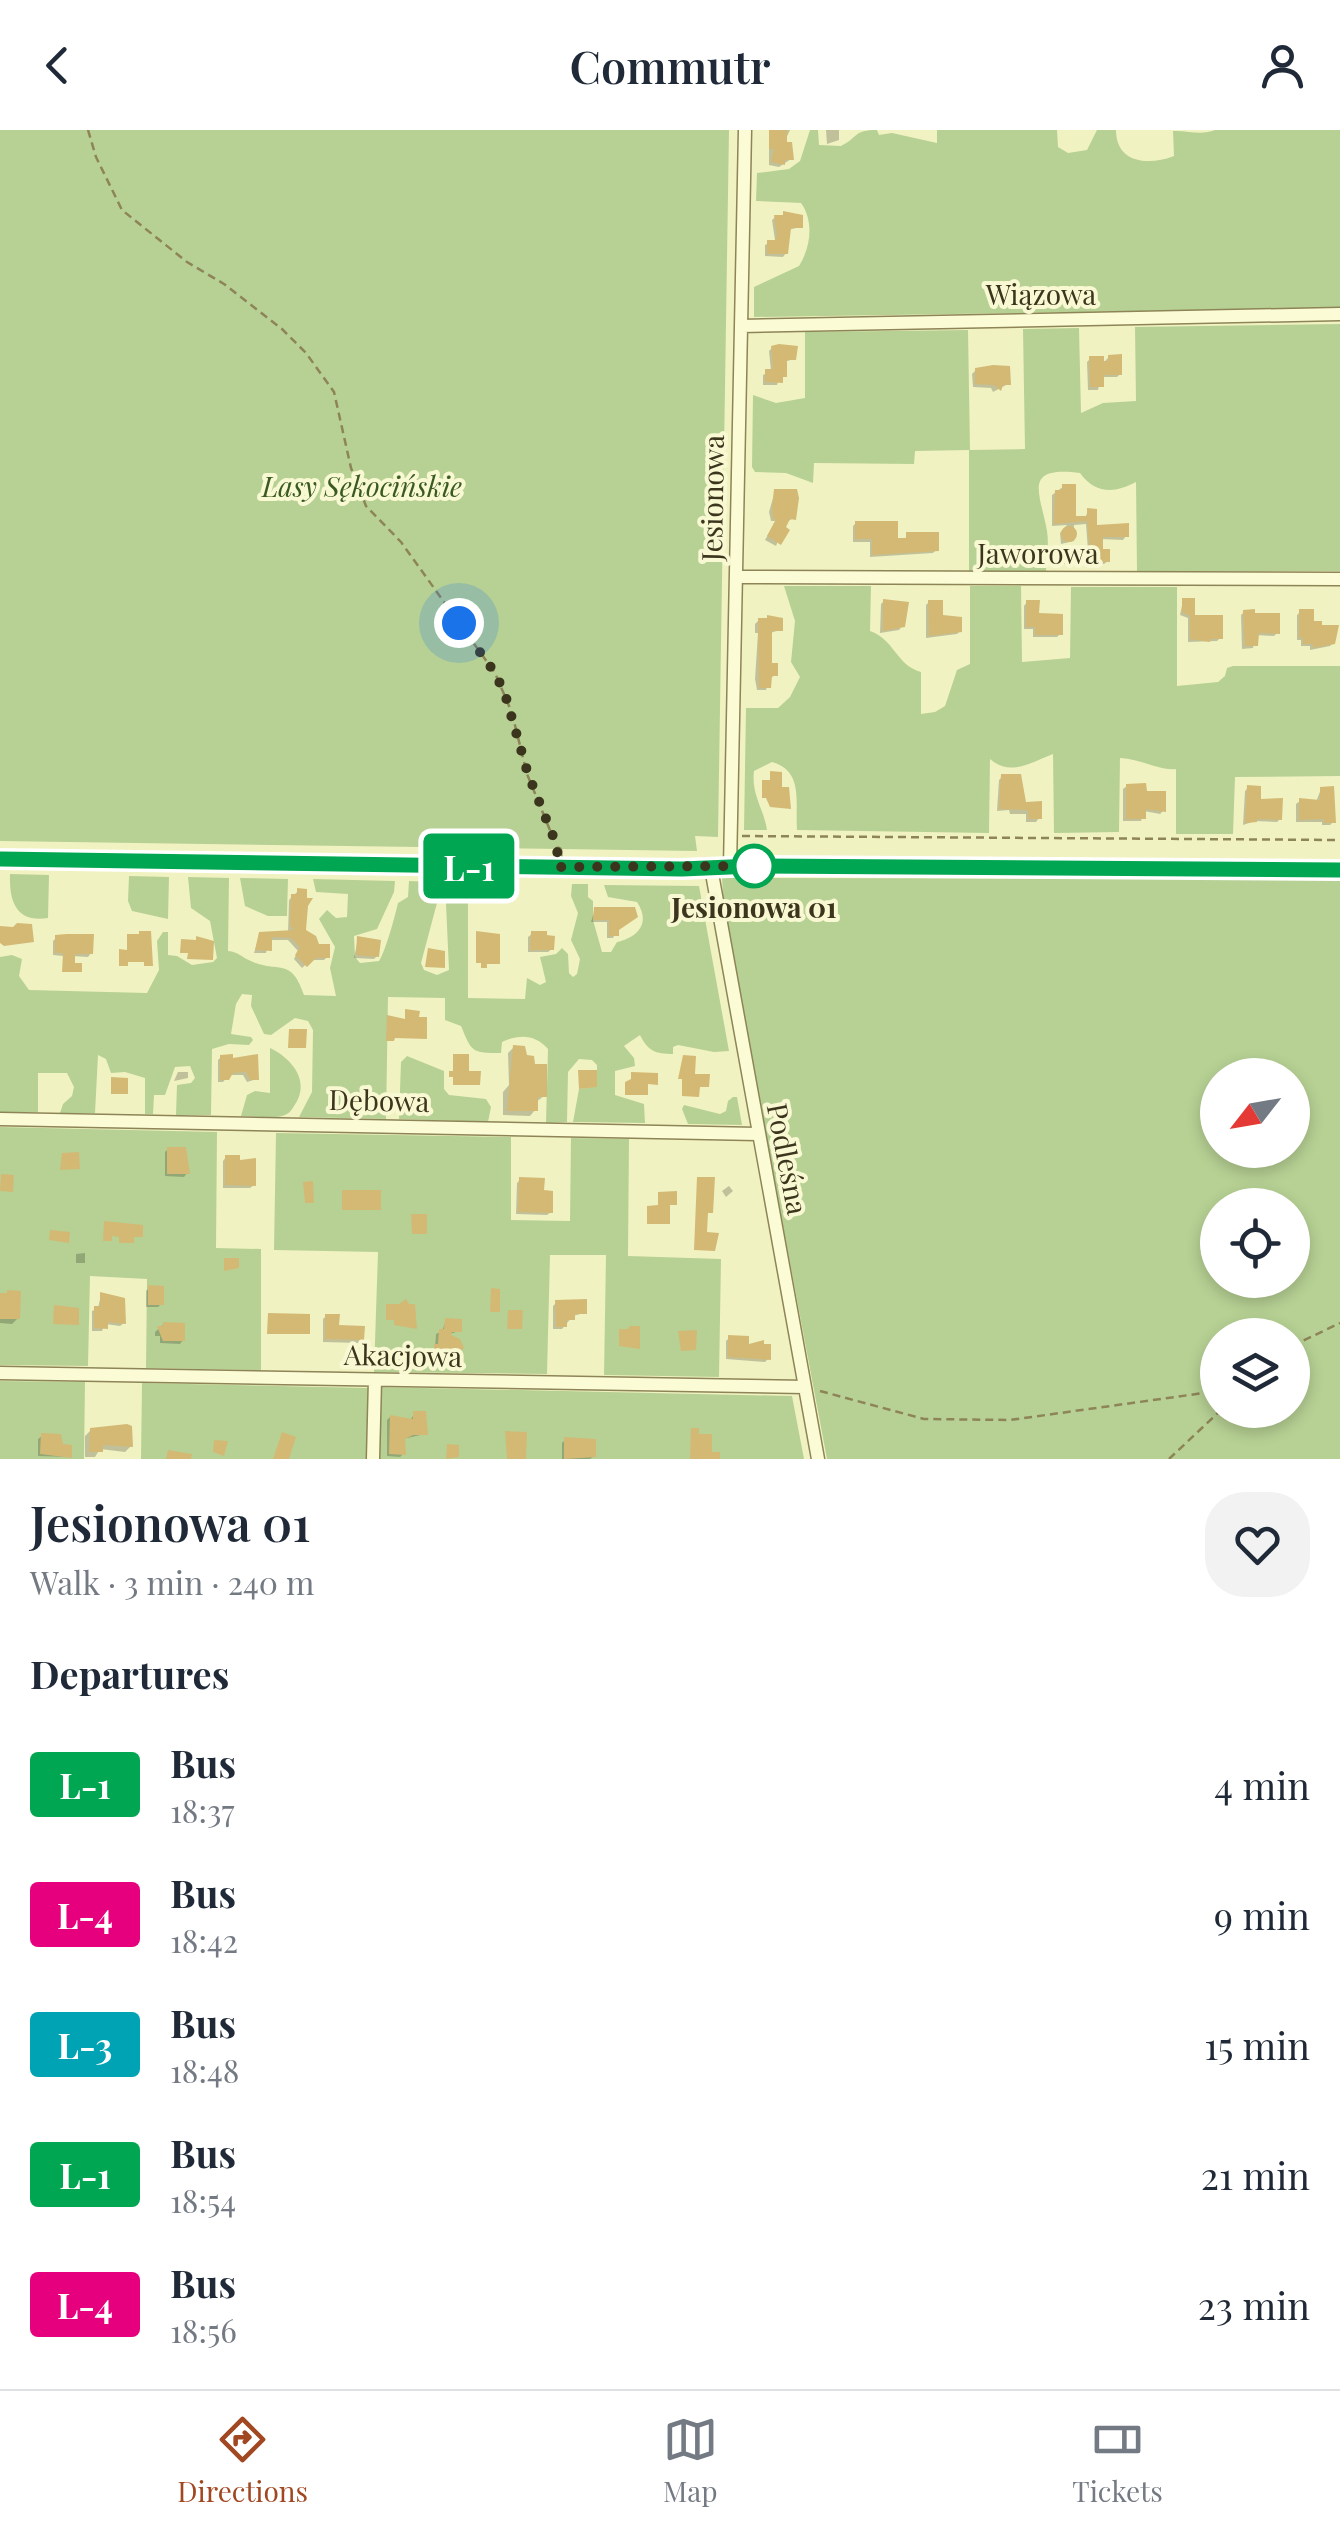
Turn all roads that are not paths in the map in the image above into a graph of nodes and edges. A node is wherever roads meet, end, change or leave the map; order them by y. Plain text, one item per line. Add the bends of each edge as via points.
1 (745, 130) edge
2 (1340, 314) edge
3 (742, 326) junction
4 (736, 577) junction
5 (1340, 578) edge
6 (0, 858) edge
7 (730, 867) junction
8 (711, 868) junction
9 (1340, 870) edge
10 (0, 1119) edge
11 (757, 1134) junction
12 (0, 1372) edge
13 (374, 1380) junction
14 (805, 1388) junction
15 (373, 1459) edge
16 (818, 1459) edge

1 - 3 street, Jesionowa
2 - 3 street, Wiązowa
3 - 4 street, Jesionowa
4 - 5 street, Jaworowa
4 - 7 street, Jesionowa
6 - 8 street via 558,859
7 - 8 street
7 - 9 street
8 - 11 street, Podleśna
10 - 11 street, Dębowa
11 - 14 street, Podleśna
12 - 13 street, Akacjowa
13 - 14 street, Akacjowa
13 - 15 street
14 - 16 street, Podleśna

